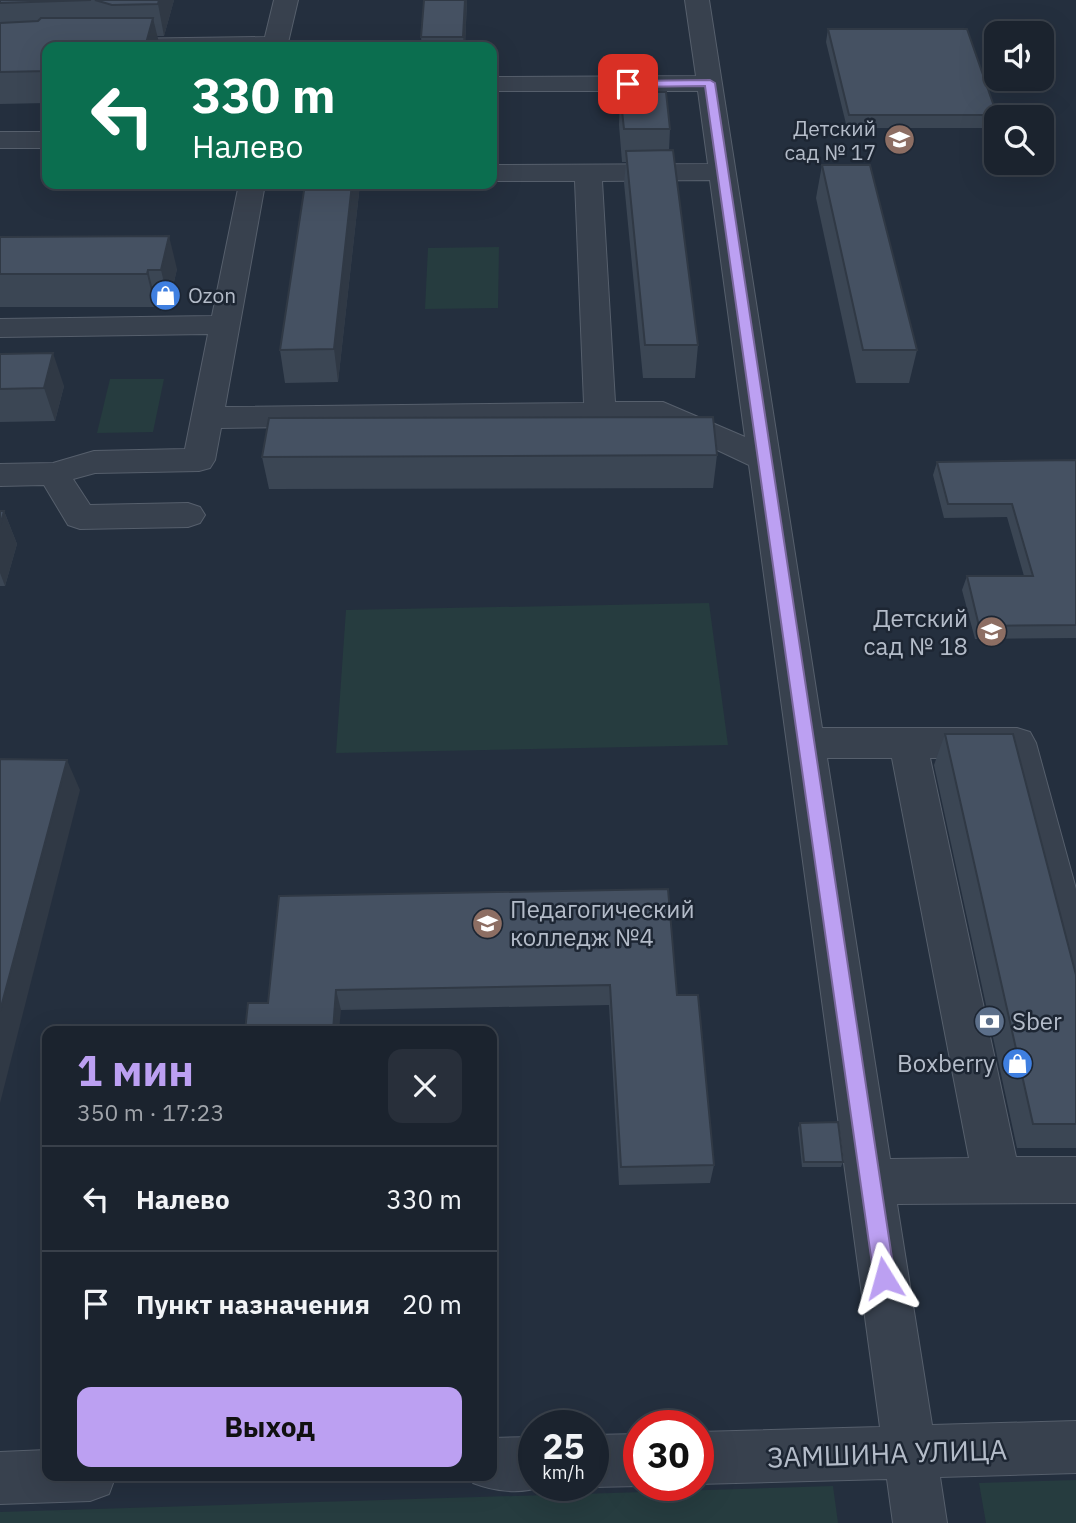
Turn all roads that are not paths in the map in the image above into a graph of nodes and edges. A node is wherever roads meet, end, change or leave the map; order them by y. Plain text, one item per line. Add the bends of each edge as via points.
1 (286, 0) edge
2 (697, 0) edge
3 (76, 42) edge
4 (105, 42) edge
5 (277, 42) edge
6 (42, 43) edge
7 (0, 45) edge
8 (710, 83) junction
9 (497, 84) edge
10 (42, 140) edge
11 (0, 141) edge
12 (588, 172) junction
13 (722, 172) junction
14 (497, 173) edge
15 (251, 189) edge
16 (227, 325) junction
17 (0, 328) edge
18 (600, 412) junction
19 (207, 418) junction
20 (764, 459) junction
21 (53, 474) junction
22 (0, 475) edge
23 (188, 515) dead end
24 (806, 743) junction
25 (908, 743) junction
26 (1076, 967) edge
27 (1076, 1180) edge
28 (997, 1181) junction
29 (870, 1182) junction
30 (1076, 1447) edge
31 (910, 1453) junction
32 (714, 1458) edge
33 (518, 1463) edge
34 (497, 1464) edge
35 (42, 1477) edge
36 (0, 1478) edge
37 (920, 1523) edge

1 - 5 street
2 - 8 street
3 - 4 street
6 - 7 street
8 - 9 street
8 - 13 street
10 - 11 street
12 - 13 street
12 - 14 street
12 - 18 street
13 - 20 street
15 - 16 street
16 - 17 street
16 - 19 street
18 - 19 street
18 - 20 street via 663,412
19 - 21 street via 199,460 94,462
20 - 24 street
21 - 22 street
21 - 23 street via 80,517
24 - 25 street
24 - 29 street
25 - 26 street via 1017,743
25 - 28 street
27 - 28 street
28 - 29 street
29 - 31 street
30 - 31 street, ЗАМШИНА УЛИЦА
31 - 32 street, ЗАМШИНА УЛИЦА
31 - 37 street
33 - 34 street
35 - 36 street

